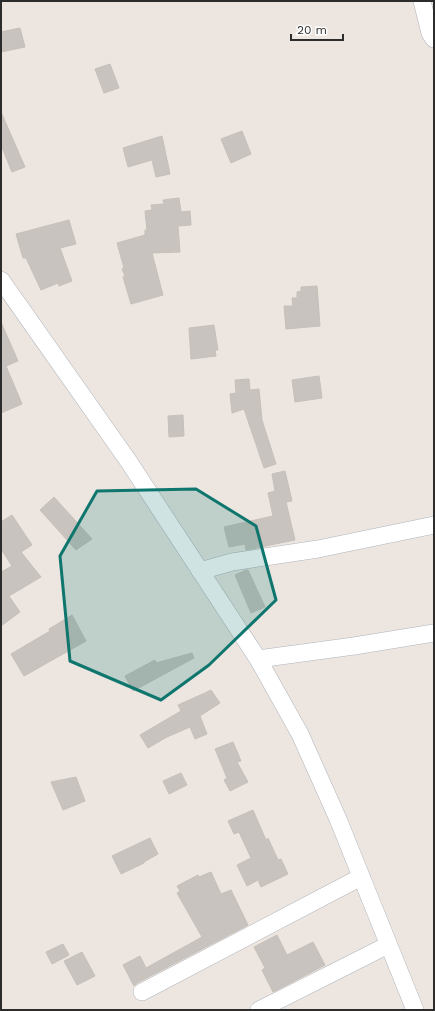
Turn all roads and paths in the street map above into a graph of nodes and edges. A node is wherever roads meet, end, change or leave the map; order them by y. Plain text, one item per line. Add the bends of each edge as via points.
1 (422, 1) edge
2 (434, 39) edge
3 (1, 280) edge
4 (434, 525) edge
5 (200, 571) junction
6 (434, 634) edge
7 (258, 659) junction
8 (361, 877) junction
9 (388, 945) junction
10 (142, 992) dead end
11 (259, 1010) edge
12 (415, 1010) edge

1 - 2 street
3 - 5 street via 129,462
4 - 5 street via 318,549 232,562
5 - 7 street
6 - 7 street
7 - 8 street via 300,734
8 - 9 street
8 - 10 street
9 - 11 street
9 - 12 street

